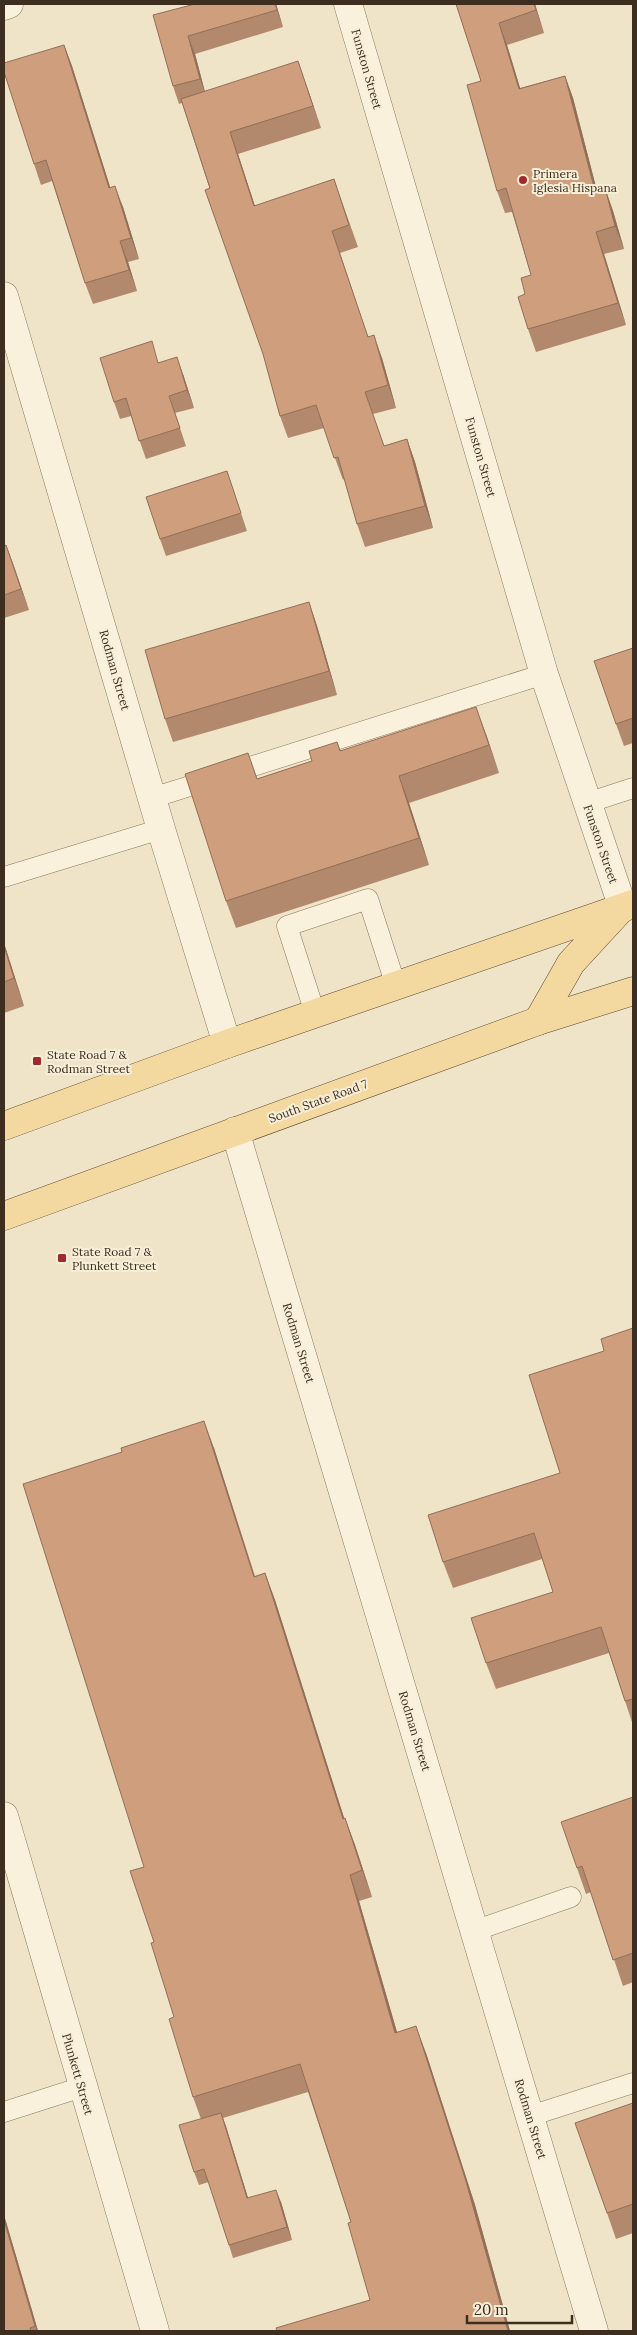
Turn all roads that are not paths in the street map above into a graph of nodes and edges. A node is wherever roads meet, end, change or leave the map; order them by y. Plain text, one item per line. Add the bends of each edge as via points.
1 (9, 4) edge
2 (348, 4) edge
3 (4, 6) edge
4 (4, 296) edge
5 (544, 674) junction
6 (633, 788) edge
7 (152, 798) junction
8 (587, 802) junction
9 (161, 829) junction
10 (4, 877) edge
11 (628, 906) edge
12 (396, 986) junction
13 (632, 994) edge
14 (315, 1014) junction
15 (538, 1021) junction
16 (227, 1044) junction
17 (4, 1126) edge
18 (235, 1131) junction
19 (4, 1216) edge
20 (4, 1816) edge
21 (571, 1897) dead end
22 (474, 1931) junction
23 (633, 2083) edge
24 (82, 2087) junction
25 (4, 2112) edge
26 (530, 2116) junction
27 (155, 2331) edge
28 (594, 2331) edge

1 - 3 street
2 - 5 street, Funston Street
4 - 7 street, Rodman Street
5 - 7 lane
5 - 8 street, Funston Street
6 - 8 lane
7 - 9 street, Rodman Street
8 - 11 street, Funston Street
9 - 10 lane
9 - 16 street, Rodman Street
11 - 12 main road
11 - 15 main road via 571,963
12 - 14 main road
12 - 14 lane via 368,899 287,926
13 - 15 main road, South State Road 7
14 - 16 main road
15 - 18 main road, South State Road 7
16 - 17 main road
18 - 19 main road, South State Road 7
18 - 22 street, Rodman Street
20 - 24 street, Plunkett Street
21 - 22 lane
22 - 26 street, Rodman Street
23 - 26 lane
24 - 25 lane
24 - 27 street, Plunkett Street
26 - 28 street, Rodman Street

